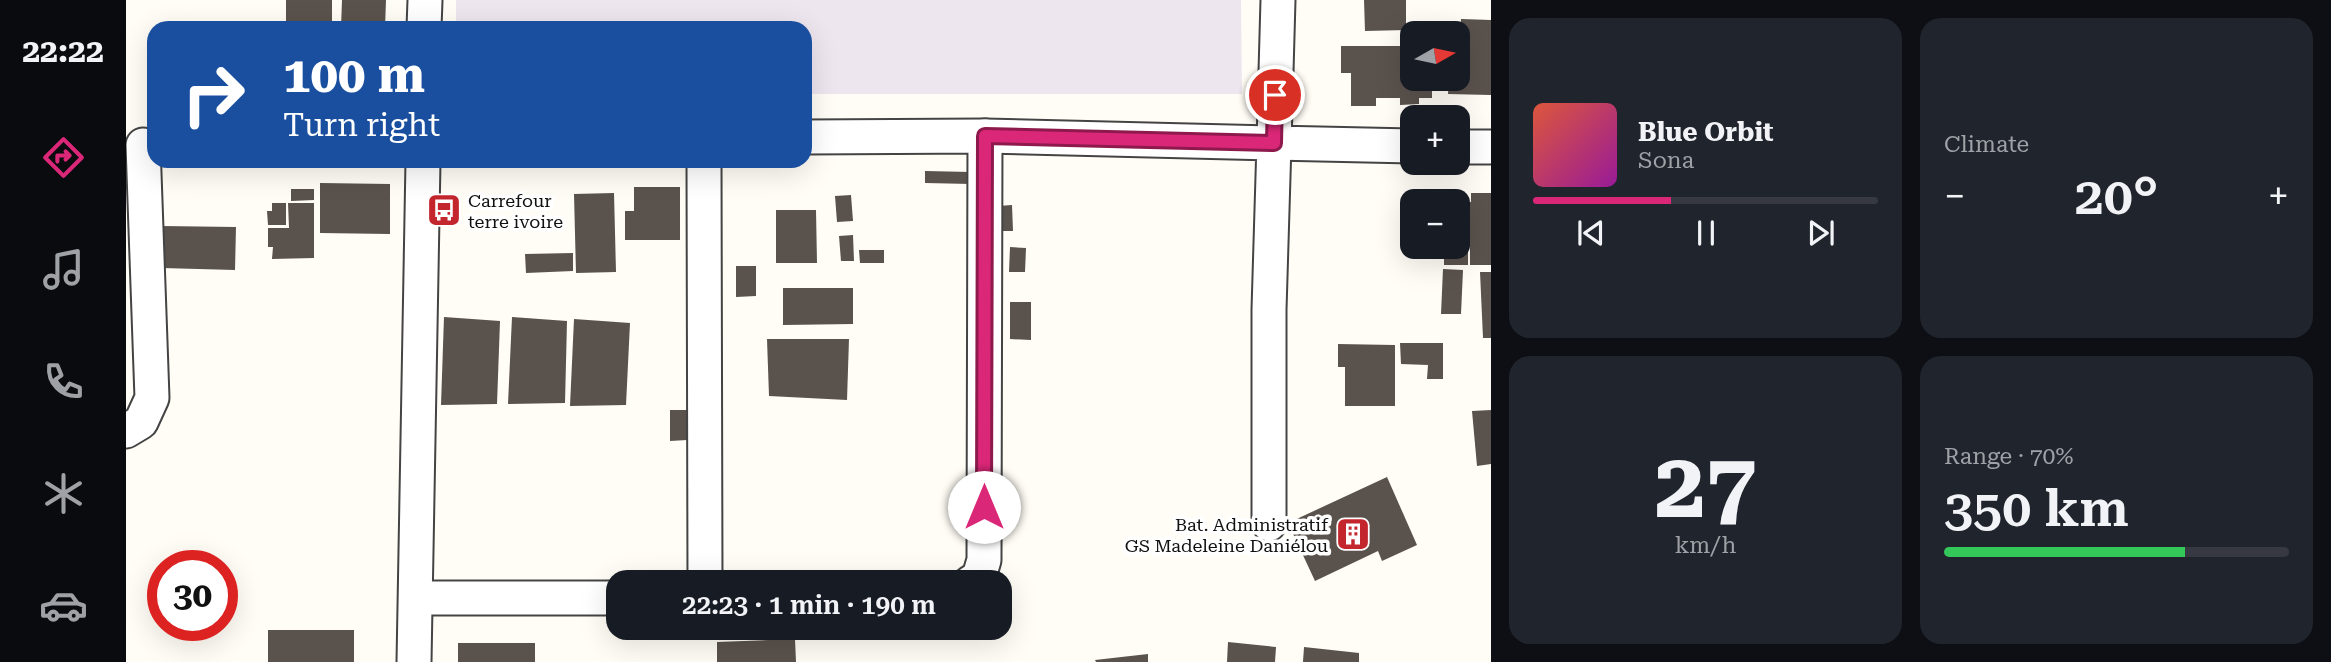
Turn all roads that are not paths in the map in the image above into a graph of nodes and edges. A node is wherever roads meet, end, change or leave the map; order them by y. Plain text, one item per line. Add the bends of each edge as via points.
1 (425, 0) edge
2 (1278, 0) edge
3 (424, 21) edge
4 (985, 136) junction
5 (812, 137) edge
6 (1274, 143) junction
7 (141, 145) edge
8 (1400, 146) edge
9 (1470, 147) edge
10 (1491, 147) edge
11 (423, 168) edge
12 (704, 168) edge
13 (126, 431) edge
14 (1269, 524) dead end
15 (705, 570) edge
16 (981, 570) edge
17 (417, 598) junction
18 (606, 598) edge
19 (414, 662) edge

1 - 3 street
2 - 6 street
4 - 5 street
4 - 6 street
4 - 16 street
6 - 8 street
6 - 14 street
7 - 13 street via 152,398 141,422
9 - 10 street
11 - 17 street
12 - 15 street
17 - 18 street
17 - 19 street

